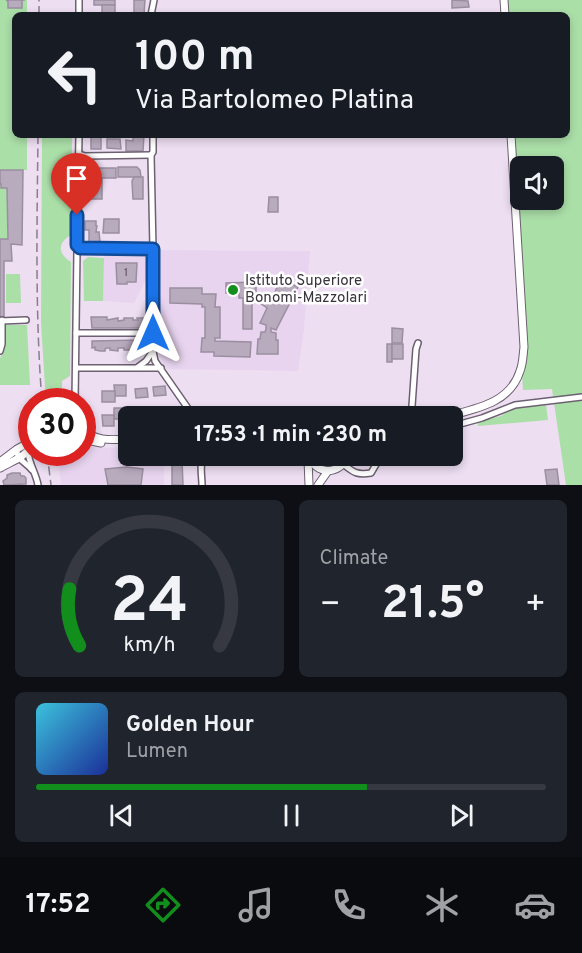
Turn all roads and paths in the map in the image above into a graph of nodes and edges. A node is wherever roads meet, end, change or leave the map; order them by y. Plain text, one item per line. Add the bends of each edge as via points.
1 (79, 138) edge
2 (153, 138) edge
3 (511, 138) edge
4 (79, 154) junction
5 (151, 155) junction
6 (78, 248) junction
7 (153, 249) junction
8 (1, 320) edge
9 (26, 320) dead end
10 (76, 333) junction
11 (153, 333) junction
12 (418, 343) dead end
13 (0, 351) edge
14 (153, 351) junction
15 (76, 368) junction
16 (161, 368) junction
17 (136, 369) junction
18 (75, 388) edge
19 (582, 397) edge
20 (187, 406) edge
21 (414, 406) edge
22 (463, 412) edge
23 (463, 423) edge
24 (96, 438) edge
25 (118, 440) edge
26 (17, 449) joint
27 (18, 455) edge
28 (18, 460) edge
29 (3, 463) edge
30 (29, 466) edge
31 (32, 466) edge
32 (201, 466) edge
33 (308, 466) edge
34 (315, 466) edge
35 (340, 466) edge
36 (346, 466) edge
37 (375, 466) edge
38 (328, 471) junction
39 (36, 476) junction
40 (38, 485) edge
41 (202, 485) edge
42 (309, 485) edge
43 (318, 485) edge

1 - 4 street
2 - 5 street
3 - 22 street via 524,347 521,371 498,401
4 - 5 street
4 - 6 street
5 - 7 street
6 - 7 street
6 - 10 street
7 - 11 street
8 - 9 street
8 - 13 street
10 - 11 street
10 - 15 street
11 - 14 street
12 - 21 street
14 - 16 street
14 - 17 street
15 - 17 street
15 - 18 street
16 - 17 street
16 - 20 street
19 - 23 street via 515,405
24 - 25 street
26 - 27 street
26 - 29 street
28 - 29 street
30 - 39 street
31 - 39 street
32 - 41 street
33 - 42 street
34 - 38 street
35 - 38 street
36 - 37 street via 360,475 371,473
38 - 43 street
39 - 40 street

